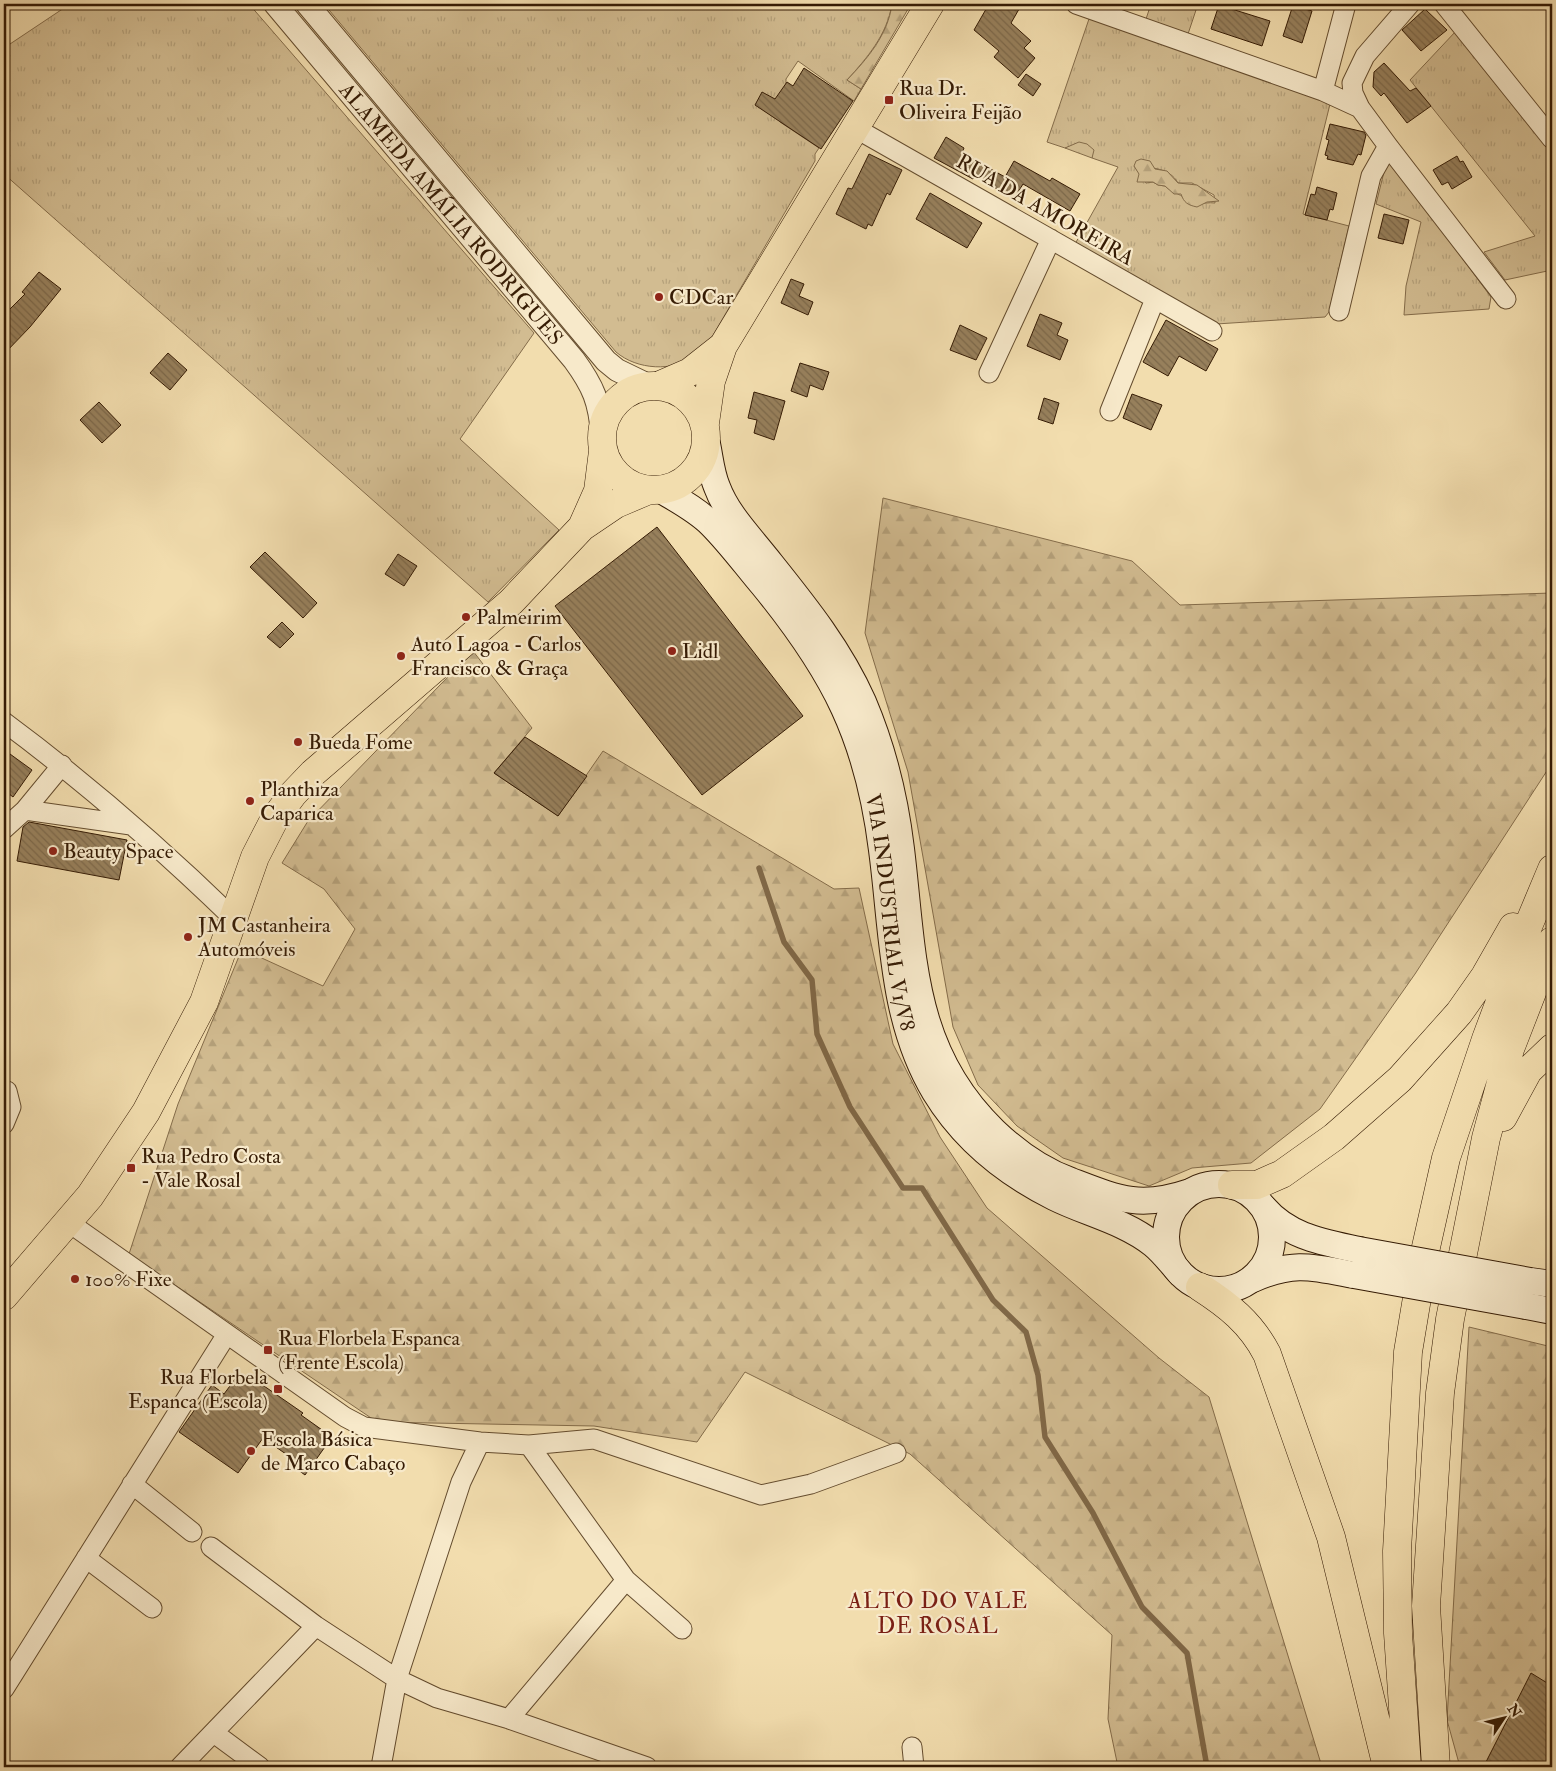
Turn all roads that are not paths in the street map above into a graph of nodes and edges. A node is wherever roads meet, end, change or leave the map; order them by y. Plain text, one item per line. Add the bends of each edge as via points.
1 (275, 4) edge
2 (307, 4) edge
3 (930, 4) edge
4 (1346, 4) edge
5 (1410, 4) edge
6 (1444, 4) edge
7 (1087, 6) edge
8 (1323, 92) junction
9 (1360, 108) junction
10 (855, 128) junction
11 (1552, 140) edge
12 (1388, 146) junction
13 (1051, 239) junction
14 (1155, 299) junction
15 (1506, 299) dead end
16 (1339, 310) dead end
17 (1212, 331) dead end
18 (723, 346) junction
19 (989, 373) dead end
20 (654, 385) junction
21 (1110, 411) dead end
22 (706, 433) junction
23 (603, 443) junction
24 (655, 490) junction
25 (582, 526) junction
26 (4, 722) edge
27 (62, 766) junction
28 (25, 810) junction
29 (131, 825) junction
30 (4, 829) edge
31 (1552, 852) edge
32 (1552, 869) edge
33 (234, 919) junction
34 (1552, 941) edge
35 (1552, 1048) edge
36 (7, 1091) dead end
37 (4, 1124) edge
38 (1232, 1186) junction
39 (1190, 1192) junction
40 (1473, 1196) junction
41 (1263, 1207) junction
42 (68, 1222) junction
43 (1253, 1278) junction
44 (1190, 1280) junction
45 (1541, 1282) edge
46 (4, 1296) edge
47 (1552, 1311) edge
48 (227, 1334) junction
49 (480, 1442) junction
50 (529, 1445) junction
51 (896, 1452) dead end
52 (132, 1484) junction
53 (192, 1532) dead end
54 (211, 1547) dead end
55 (86, 1558) junction
56 (626, 1580) junction
57 (152, 1608) dead end
58 (316, 1626) junction
59 (682, 1629) dead end
60 (397, 1679) junction
61 (4, 1689) edge
62 (509, 1719) junction
63 (214, 1732) junction
64 (912, 1748) dead end
65 (180, 1767) edge
66 (260, 1767) edge
67 (381, 1767) edge
68 (648, 1767) edge
69 (914, 1767) edge
70 (1387, 1767) edge
71 (1407, 1767) edge
72 (1436, 1767) edge

1 - 23 street, ALAMEDA AMÁLIA RODRIGUES via 574,360 590,382 598,401
2 - 20 street, ALAMEDA AMÁLIA RODRIGUES via 606,361 617,370
3 - 10 main road
4 - 8 street
5 - 9 street via 1372,45 1358,69 1352,83
6 - 11 street
7 - 8 street
8 - 9 street
9 - 12 street
10 - 13 street, RUA DA AMOREIRA
10 - 18 main road
12 - 15 street
12 - 16 street via 1371,176
13 - 14 street, RUA DA AMOREIRA
13 - 19 street
14 - 17 street, RUA DA AMOREIRA
14 - 21 street
18 - 20 main road via 690,372
18 - 22 main road via 711,381
20 - 22 main road via 675,389 688,397 699,409
20 - 23 main road via 630,391 616,402 606,417
22 - 24 main road via 700,466 683,482
22 - 39 main road, VIA INDUSTRIAL V1/V8 via 712,472 728,509 818,624 848,670 871,720 893,798 918,994 932,1040 954,1083 1002,1139 1064,1178 1134,1202 1165,1200
23 - 24 main road via 618,475 629,484
23 - 25 main road via 598,491
24 - 25 main road via 616,504
24 - 44 main road, VIA INDUSTRIAL V1/V8 via 686,505 710,523 750,568 803,635 843,703 862,751 875,802 903,1015 915,1053 937,1094 969,1136 1009,1171 1055,1197 1137,1233
25 - 33 main road via 511,602 345,744 293,794 255,857
26 - 27 street
27 - 28 street
27 - 29 street
28 - 29 street
28 - 30 street
29 - 33 street
31 - 38 main road via 1485,976 1445,1032 1366,1110 1308,1157 1269,1181
32 - 71 main road via 1486,1039 1446,1158 1424,1256 1408,1352 1397,1551 1398,1633
33 - 42 main road via 204,1002 161,1086 108,1171
34 - 40 main road via 1510,1049
35 - 40 main road via 1528,1072 1518,1088 1489,1151
36 - 37 street via 12,1107
38 - 39 main road via 1210,1184
38 - 41 main road via 1249,1194
39 - 44 main road via 1180,1201 1167,1224 1167,1250
40 - 72 main road via 1440,1392 1426,1606
41 - 43 main road via 1272,1239 1266,1261
41 - 45 main road, bridge via 1285,1228 1300,1236 1359,1250
42 - 46 main road
42 - 48 street
43 - 44 main road via 1222,1291
43 - 47 main road, bridge via 1295,1266
44 - 70 main road via 1239,1314 1267,1354 1331,1537
48 - 49 street via 364,1427
48 - 52 street
49 - 50 street
49 - 60 street via 461,1482
50 - 51 street via 594,1439 761,1495 810,1484
50 - 56 street
52 - 53 street
52 - 55 street
54 - 58 street
55 - 57 street
55 - 61 street
56 - 59 street
56 - 62 street
58 - 60 street
58 - 63 street
60 - 62 street via 437,1698
60 - 67 street
62 - 68 street
63 - 65 street
63 - 66 street
64 - 69 street

